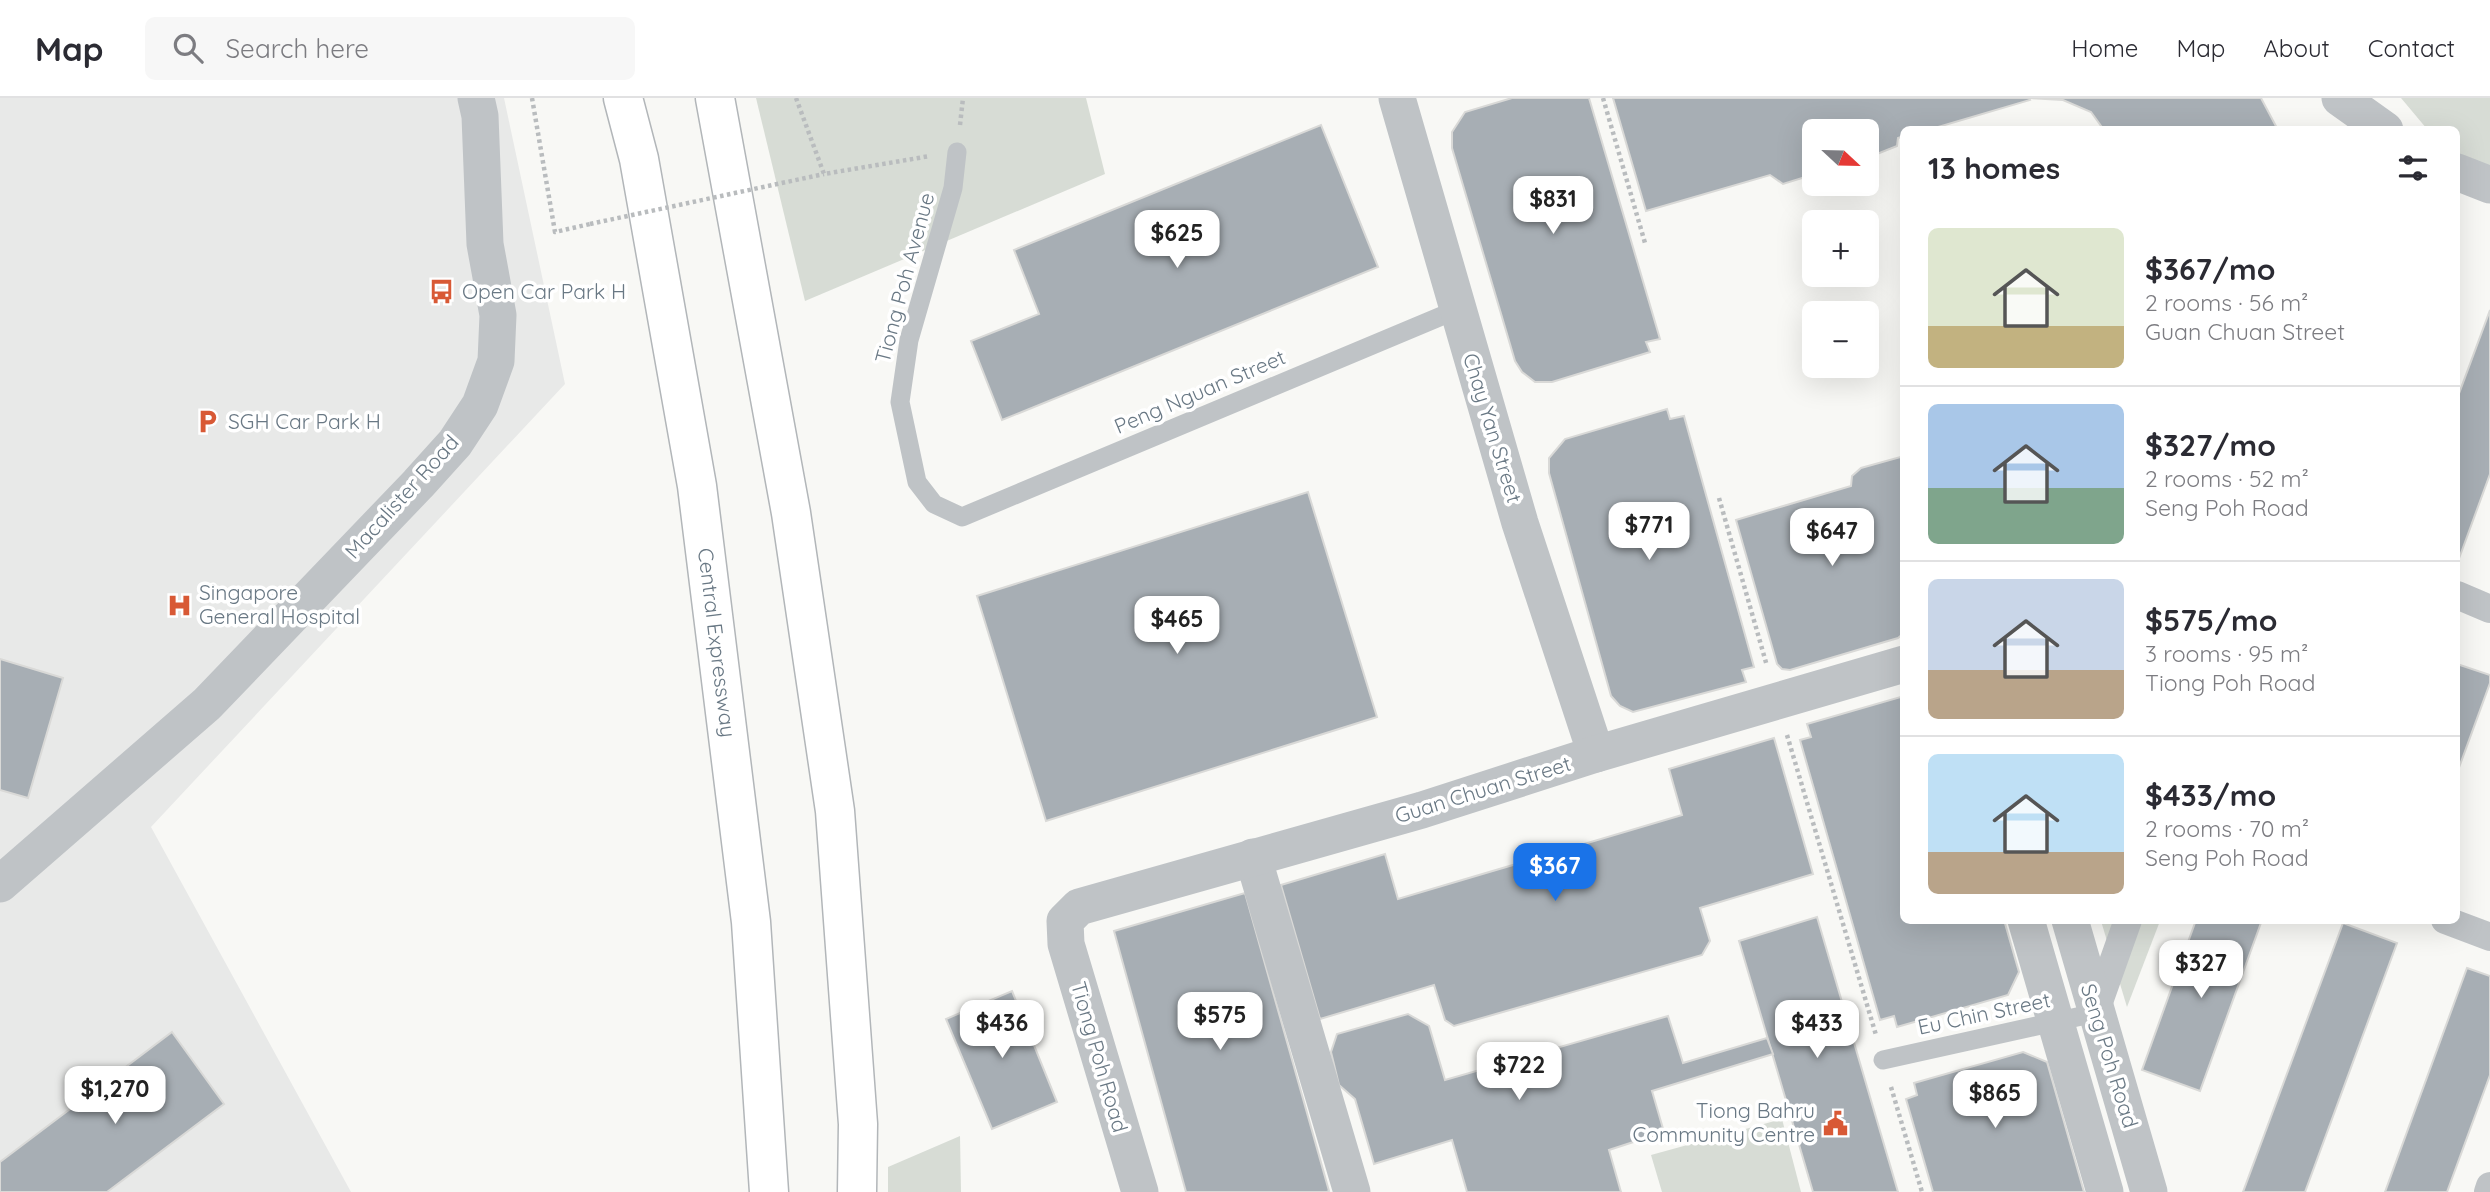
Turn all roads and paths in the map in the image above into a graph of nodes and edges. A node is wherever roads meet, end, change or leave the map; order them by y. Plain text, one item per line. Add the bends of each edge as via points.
1 (476, 98) edge
2 (532, 98) edge
3 (623, 98) edge
4 (715, 98) edge
5 (796, 98) edge
6 (963, 98) edge
7 (1397, 98) edge
8 (1604, 98) edge
9 (2324, 98) edge
10 (2340, 98) edge
11 (2334, 126) edge
12 (2379, 126) edge
13 (957, 152) junction
14 (2460, 173) edge
15 (824, 174) junction
16 (2490, 185) edge
17 (1645, 243) dead end
18 (1457, 310) junction
19 (1719, 498) dead end
20 (962, 517) joint
21 (2460, 596) edge
22 (2490, 609) edge
23 (1900, 665) edge
24 (1777, 701) junction
25 (1596, 754) junction
26 (1253, 857) junction
27 (0, 884) edge
28 (1065, 920) joint
29 (2027, 924) edge
30 (2071, 924) edge
31 (2127, 924) edge
32 (2456, 924) edge
33 (2490, 937) edge
34 (2095, 1013) junction
35 (2056, 1022) junction
36 (1883, 1060) junction
37 (2490, 1186) edge
38 (769, 1192) edge
39 (856, 1192) edge
40 (1140, 1192) edge
41 (1352, 1192) edge
42 (1922, 1192) edge
43 (2105, 1192) edge
44 (2150, 1192) edge
45 (2488, 1192) edge

1 - 27 street, Macalister Road via 485,244 498,315 496,362 480,405 455,443 418,484 207,705
2 - 15 path, bridge via 555,232
3 - 38 highway, Central Expressway via 639,159 697,486 751,922
4 - 39 highway via 791,513 835,811 858,1124
5 - 15 path
6 - 13 path
7 - 18 street, Chay Yan Street
8 - 17 path
9 - 11 street
10 - 12 street
13 - 15 path
13 - 20 lane, Tiong Poh Avenue via 953,188 909,340 900,402 917,482 934,504
14 - 16 street
18 - 20 lane, Peng Nguan Street
18 - 25 street, Chay Yan Street via 1520,523
19 - 24 path
21 - 22 street
23 - 24 street, Guan Chuan Street
24 - 25 street, Guan Chuan Street
24 - 36 path
25 - 26 street, Guan Chuan Street via 1422,810
26 - 28 street, Guan Chuan Street via 1079,907
26 - 41 street
28 - 40 street, Tiong Poh Road via 1066,944
29 - 35 street, Seng Poh Road
30 - 34 street, Seng Poh Road
31 - 34 street
32 - 33 street
34 - 35 lane, Eu Chin Street
34 - 44 street, Seng Poh Road
35 - 36 lane, Eu Chin Street
35 - 43 street, Seng Poh Road
36 - 42 path
37 - 45 street

